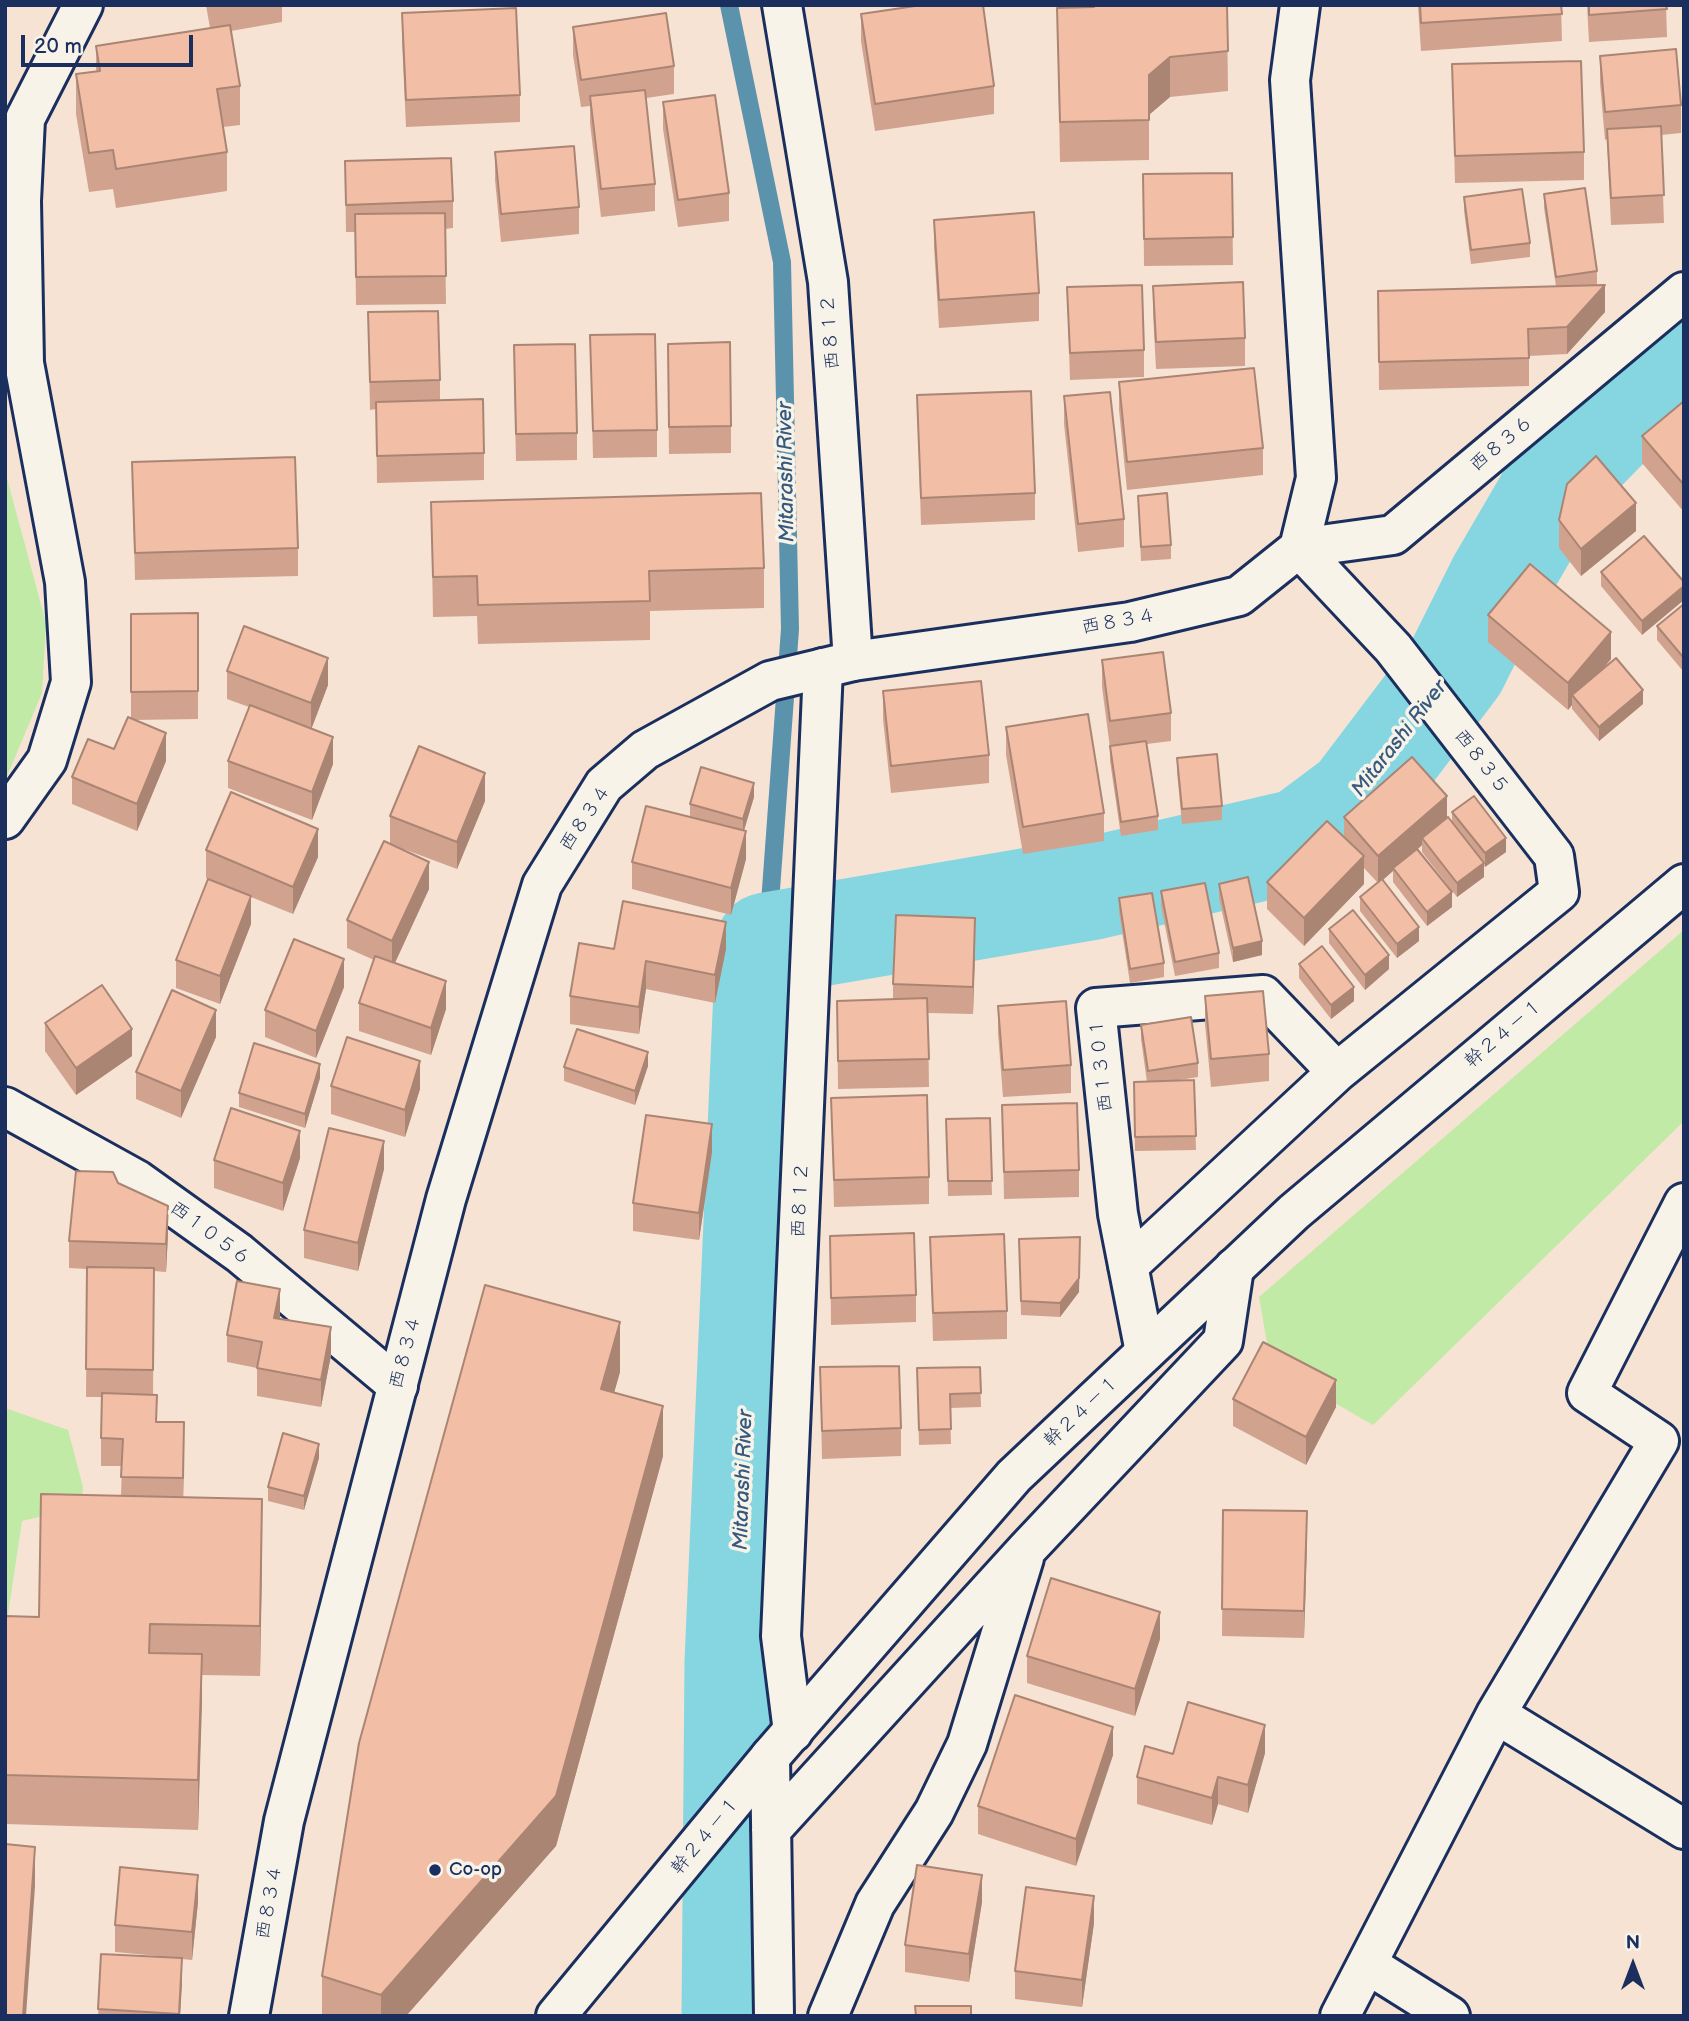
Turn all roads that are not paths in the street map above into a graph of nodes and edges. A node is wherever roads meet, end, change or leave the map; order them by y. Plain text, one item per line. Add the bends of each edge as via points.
1 (83, 5) edge
2 (782, 5) edge
3 (1300, 5) edge
4 (15, 118) edge
5 (1684, 292) edge
6 (1299, 548) junction
7 (832, 666) junction
8 (5, 819) edge
9 (1684, 884) edge
10 (1338, 1072) junction
11 (5, 1107) edge
12 (1684, 1203) edge
13 (1128, 1266) junction
14 (1234, 1268) junction
15 (1145, 1352) junction
16 (398, 1386) junction
17 (1027, 1549) junction
18 (1496, 1714) junction
19 (777, 1750) junction
20 (1684, 1829) edge
21 (771, 1830) junction
22 (1367, 1964) junction
23 (249, 2016) edge
24 (556, 2016) edge
25 (774, 2016) edge
26 (828, 2016) edge
27 (1340, 2016) edge
28 (1450, 2016) edge

1 - 4 street
2 - 7 street, 西８１２ via 828,282
3 - 6 street via 1290,79 1316,478
4 - 8 street via 24,363 65,582 71,682 47,760
5 - 6 street, 西８３６ via 1393,536
6 - 7 street, 西８３４ via 1239,596 1130,622
6 - 10 street, 西８３５ via 1393,648 1554,856 1559,892
7 - 16 street, 西８３４ via 770,681 646,750 604,785 542,885 446,1199
7 - 19 street, 西８１２ via 813,911
9 - 14 street, 幹２４－１ via 1294,1212
10 - 13 street
10 - 13 street, 西１３０１ via 1264,995 1096,1008 1118,1214
11 - 16 street, 西１０５６ via 137,1180 239,1253
12 - 18 street via 1587,1393 1659,1441
13 - 15 street, 西１３０１
14 - 15 street, 幹２４－１
14 - 17 street via 1223,1342
15 - 19 street, 幹２４－１ via 1014,1476
16 - 23 street, 西８３４ via 284,1821
17 - 21 street
17 - 26 street via 967,1744 934,1812 875,1904
18 - 20 street
18 - 22 street
19 - 21 street, 西８１２
19 - 24 street, 幹２４－１
21 - 25 street, 西８１２
22 - 27 street
22 - 28 street

